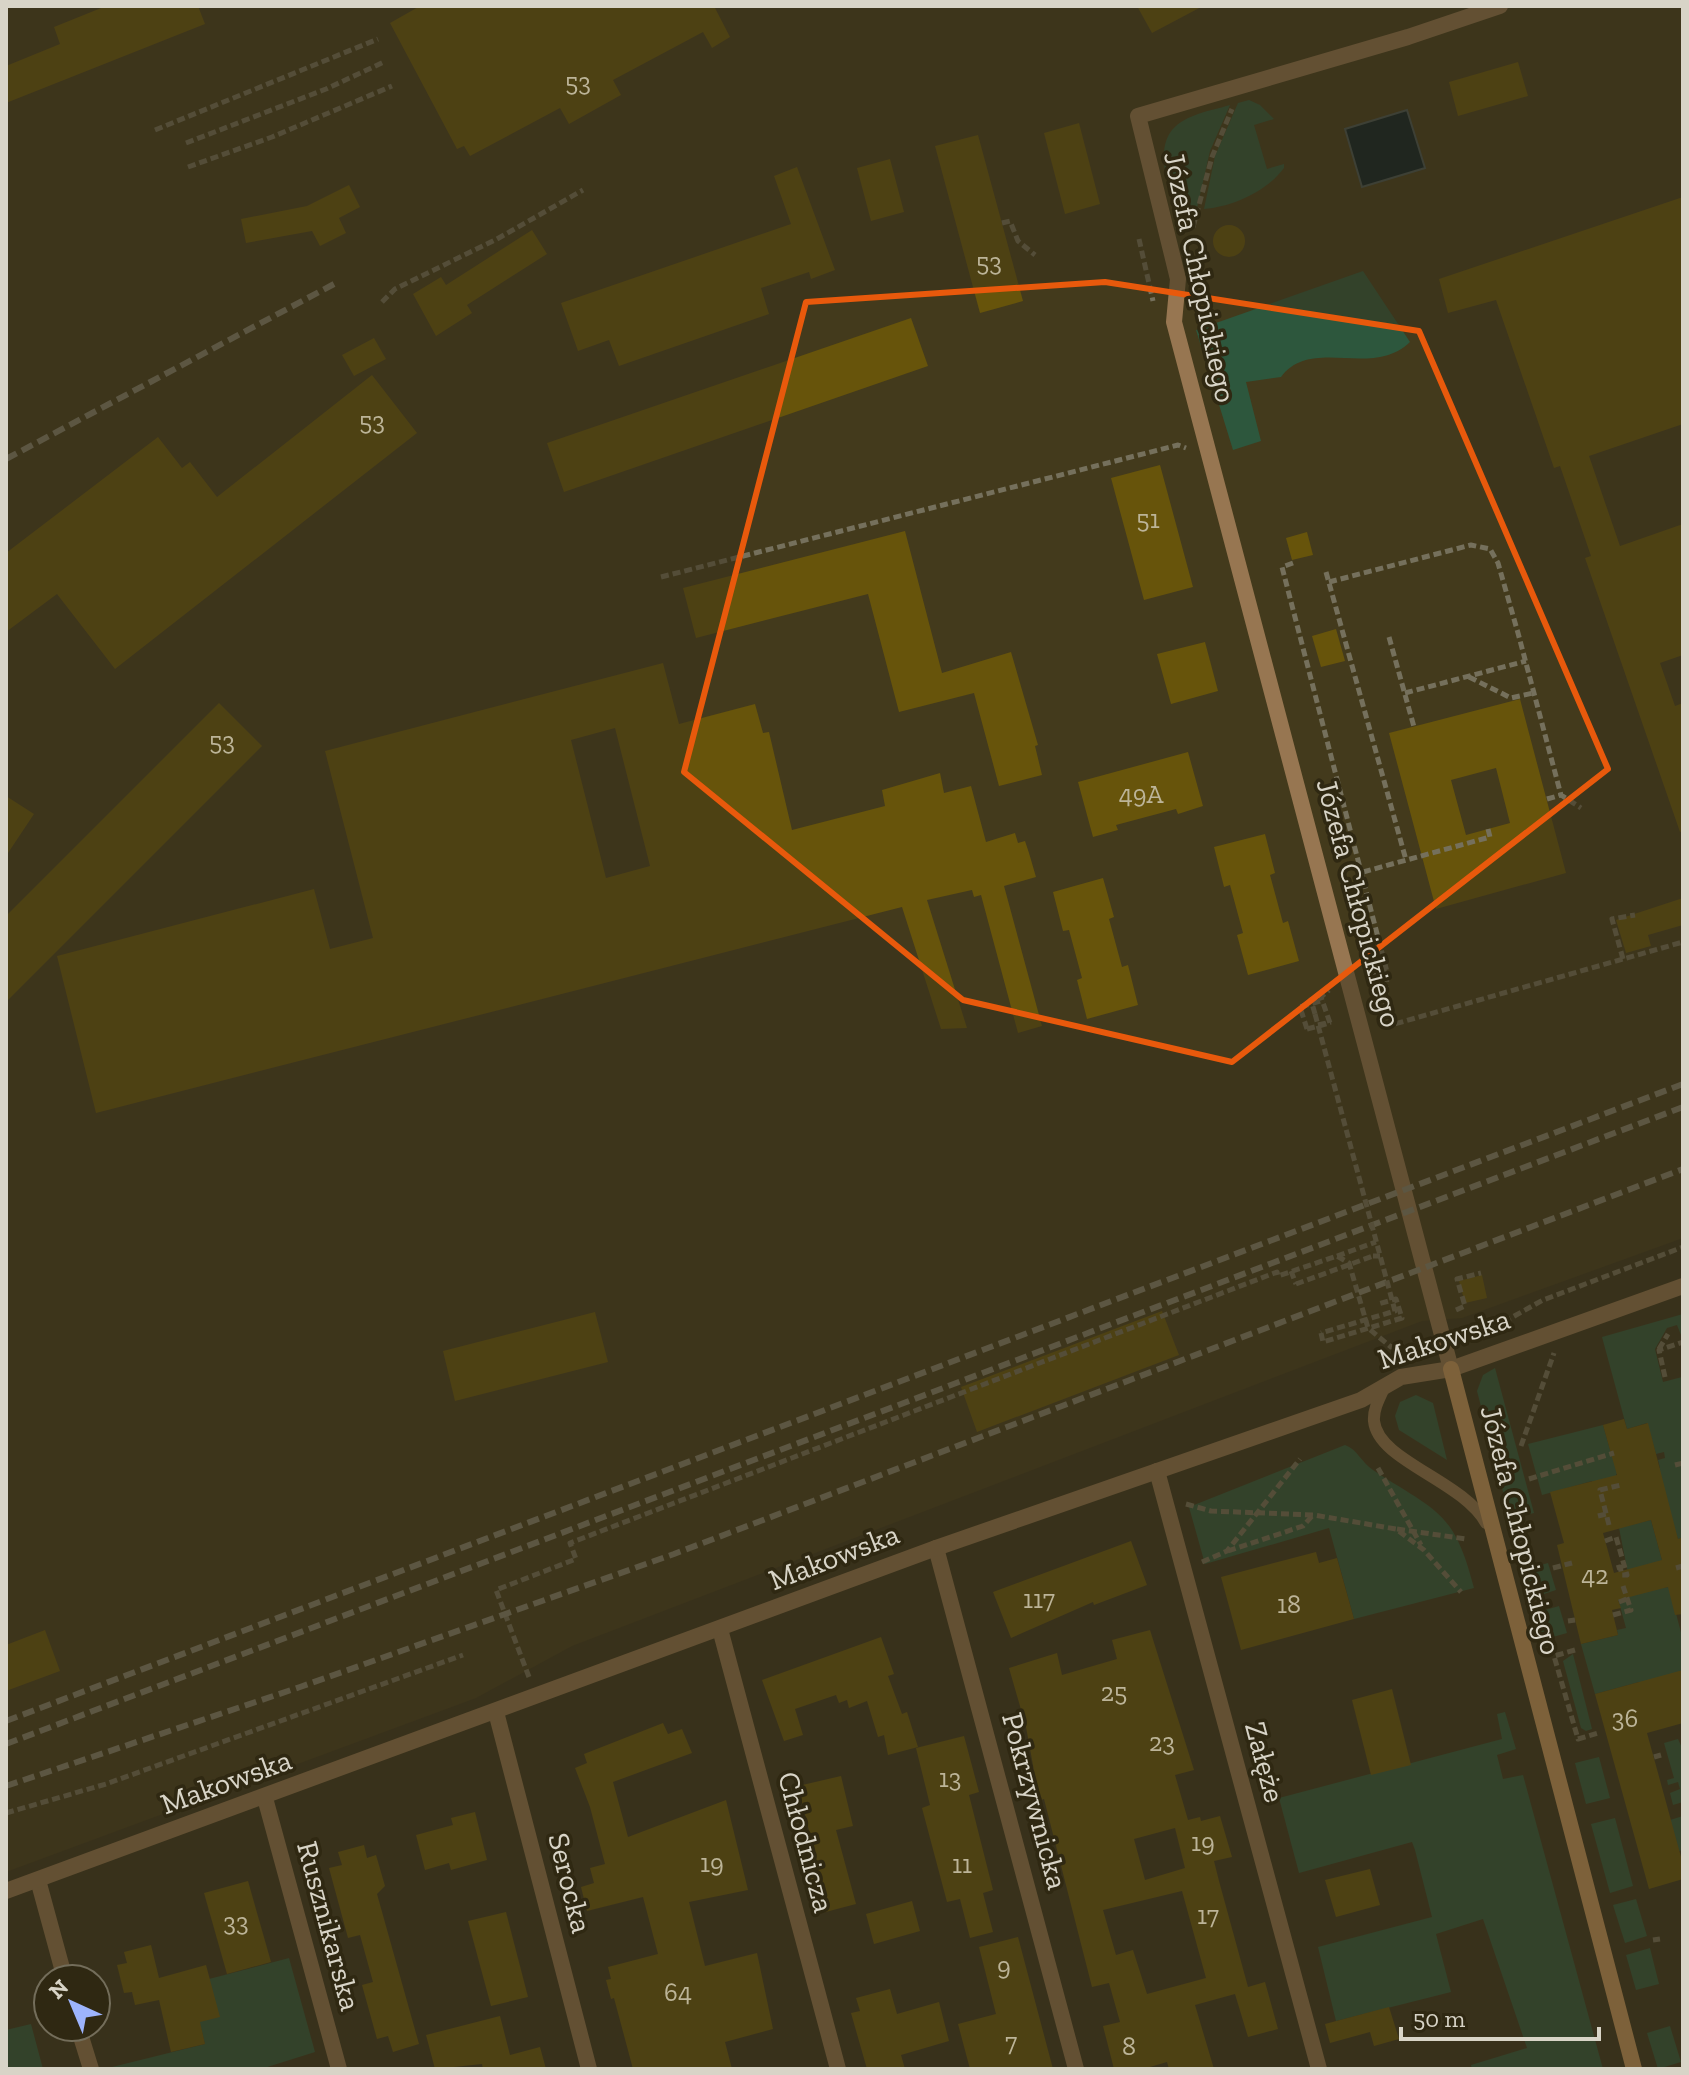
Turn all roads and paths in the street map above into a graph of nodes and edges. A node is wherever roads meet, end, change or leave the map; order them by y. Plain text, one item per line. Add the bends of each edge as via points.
1 (1500, 6) edge
2 (378, 39) dead end
3 (384, 62) dead end
4 (392, 86) dead end
5 (1235, 88) junction
6 (155, 130) dead end
7 (186, 143) dead end
8 (188, 167) dead end
9 (583, 190) dead end
10 (1002, 223) dead end
11 (1193, 227) dead end
12 (1139, 239) dead end
13 (1035, 255) dead end
14 (382, 302) dead end
15 (1155, 307) dead end
16 (1193, 454) dead end
17 (1293, 563) dead end
18 (1326, 572) dead end
19 (661, 577) dead end
20 (1329, 582) junction
21 (1389, 637) dead end
22 (1526, 661) junction
23 (1469, 676) junction
24 (1405, 693) junction
25 (1533, 693) junction
26 (1414, 727) dead end
27 (1561, 795) junction
28 (1547, 799) dead end
29 (1581, 808) dead end
30 (1488, 829) dead end
31 (1406, 860) junction
32 (1363, 872) junction
33 (1635, 915) dead end
34 (1683, 942) edge
35 (1623, 959) junction
36 (1387, 972) junction
37 (1365, 978) dead end
38 (1335, 986) dead end
39 (1321, 997) junction
40 (1318, 1025) junction
41 (1376, 1242) junction
42 (1683, 1247) edge
43 (1337, 1256) junction
44 (1380, 1256) junction
45 (1291, 1271) junction
46 (1481, 1273) dead end
47 (1683, 1286) edge
48 (1391, 1299) junction
49 (1463, 1307) dead end
50 (1368, 1328) junction
51 (1668, 1334) dead end
52 (1491, 1340) dead end
53 (1679, 1343) edge
54 (1404, 1345) dead end
55 (1557, 1347) dead end
56 (1659, 1350) junction
57 (1451, 1369) junction
58 (1665, 1377) dead end
59 (1386, 1383) junction
60 (1521, 1446) dead end
61 (1614, 1453) dead end
62 (1300, 1459) dead end
63 (1683, 1463) edge
64 (1675, 1465) dead end
65 (1378, 1468) dead end
66 (1157, 1471) junction
67 (1529, 1479) dead end
68 (1621, 1485) dead end
69 (1184, 1504) dead end
70 (1257, 1513) junction
71 (1606, 1514) junction
72 (1314, 1515) junction
73 (1598, 1516) dead end
74 (1609, 1525) dead end
75 (1396, 1529) junction
76 (1414, 1532) junction
77 (1492, 1532) junction
78 (1466, 1539) dead end
79 (1605, 1541) dead end
80 (936, 1548) junction
81 (1424, 1550) junction
82 (1227, 1551) junction
83 (1201, 1562) dead end
84 (1572, 1563) dead end
85 (1683, 1566) edge
86 (1553, 1568) dead end
87 (1676, 1568) dead end
88 (1613, 1569) dead end
89 (1623, 1586) dead end
90 (1461, 1592) dead end
91 (1627, 1599) junction
92 (1619, 1602) dead end
93 (1613, 1615) dead end
94 (720, 1629) junction
95 (1578, 1651) dead end
96 (463, 1655) dead end
97 (537, 1697) junction
98 (496, 1712) junction
99 (1598, 1733) dead end
100 (265, 1798) junction
101 (6, 1813) edge
102 (38, 1880) junction
103 (6, 1891) edge
104 (61, 1963) edge
105 (83, 2043) edge
106 (91, 2069) edge
107 (339, 2069) edge
108 (589, 2069) edge
109 (838, 2069) edge
110 (1076, 2069) edge
111 (1319, 2069) edge
112 (1634, 2069) edge

1 - 5 street, Józefa Chłopickiego
2 - 6 path
3 - 7 path
4 - 8 path
5 - 11 path
5 - 57 street, Józefa Chłopickiego via 1138,116 1178,279 1174,322
9 - 14 path via 395,289
10 - 13 path via 1010,221 1018,241
12 - 15 path
16 - 19 path via 1178,445
17 - 32 path via 1282,567
18 - 20 path
20 - 22 path via 1471,545 1490,549
20 - 31 path
21 - 24 path
22 - 23 path
22 - 25 path
23 - 24 path
23 - 25 path via 1511,698
24 - 26 path
25 - 27 path
27 - 28 path
27 - 29 path
30 - 31 path via 1490,837
31 - 32 path
32 - 36 path
33 - 35 path via 1612,919
34 - 35 path
35 - 36 path via 1385,1026
36 - 37 path
38 - 39 path
39 - 40 path, bridge via 1311,1000
39 - 40 path, bridge via 1327,1012 1330,1023 1307,1029 1300,1007 1324,1000 1331,1022
40 - 41 path, bridge
41 - 43 path
41 - 44 path, bridge
42 - 52 path via 1543,1300 1500,1324
43 - 45 path
43 - 50 path via 1349,1263
44 - 45 path, bridge via 1296,1284
44 - 48 path, bridge
45 - 97 path via 1263,1277 570,1543 576,1559 496,1590
46 - 49 path via 1457,1279
47 - 57 street, Makowska
48 - 50 path via 1378,1304 1396,1299 1402,1318
48 - 50 path, bridge via 1395,1311 1321,1333 1323,1342
50 - 54 path via 1391,1347
51 - 56 path
53 - 56 path
55 - 60 path
56 - 58 path
57 - 59 street, Makowska via 1422,1371
57 - 77 street, Józefa Chłopickiego
59 - 66 street, Makowska via 1361,1400
59 - 77 lane via 1374,1420 1380,1438 1468,1498
61 - 67 path
62 - 70 path
63 - 64 path
65 - 76 path
66 - 80 street, Makowska
66 - 111 street, Załęże
68 - 71 path via 1600,1490
69 - 70 path
70 - 72 path
70 - 82 path
71 - 73 path
71 - 74 path
72 - 75 path
72 - 82 path via 1303,1526
75 - 76 path
75 - 81 path
76 - 78 path
76 - 81 path
77 - 112 street, Józefa Chłopickiego
79 - 88 path via 1616,1537 1627,1575 1620,1567
80 - 94 street, Makowska
80 - 110 street, Pokrzywnicka
81 - 90 path
82 - 83 path
84 - 86 path
85 - 87 path
89 - 91 path
91 - 92 path
91 - 93 path via 1631,1610
94 - 97 street, Makowska
94 - 109 street, Chłodnicza
95 - 99 path via 1554,1656 1578,1739
96 - 101 path via 106,1784
97 - 98 street, Makowska
98 - 100 street, Makowska
98 - 108 street, Serocka
100 - 102 street, Makowska
100 - 107 street, Rusznikarska
102 - 103 street, Makowska
102 - 104 street
105 - 106 street

